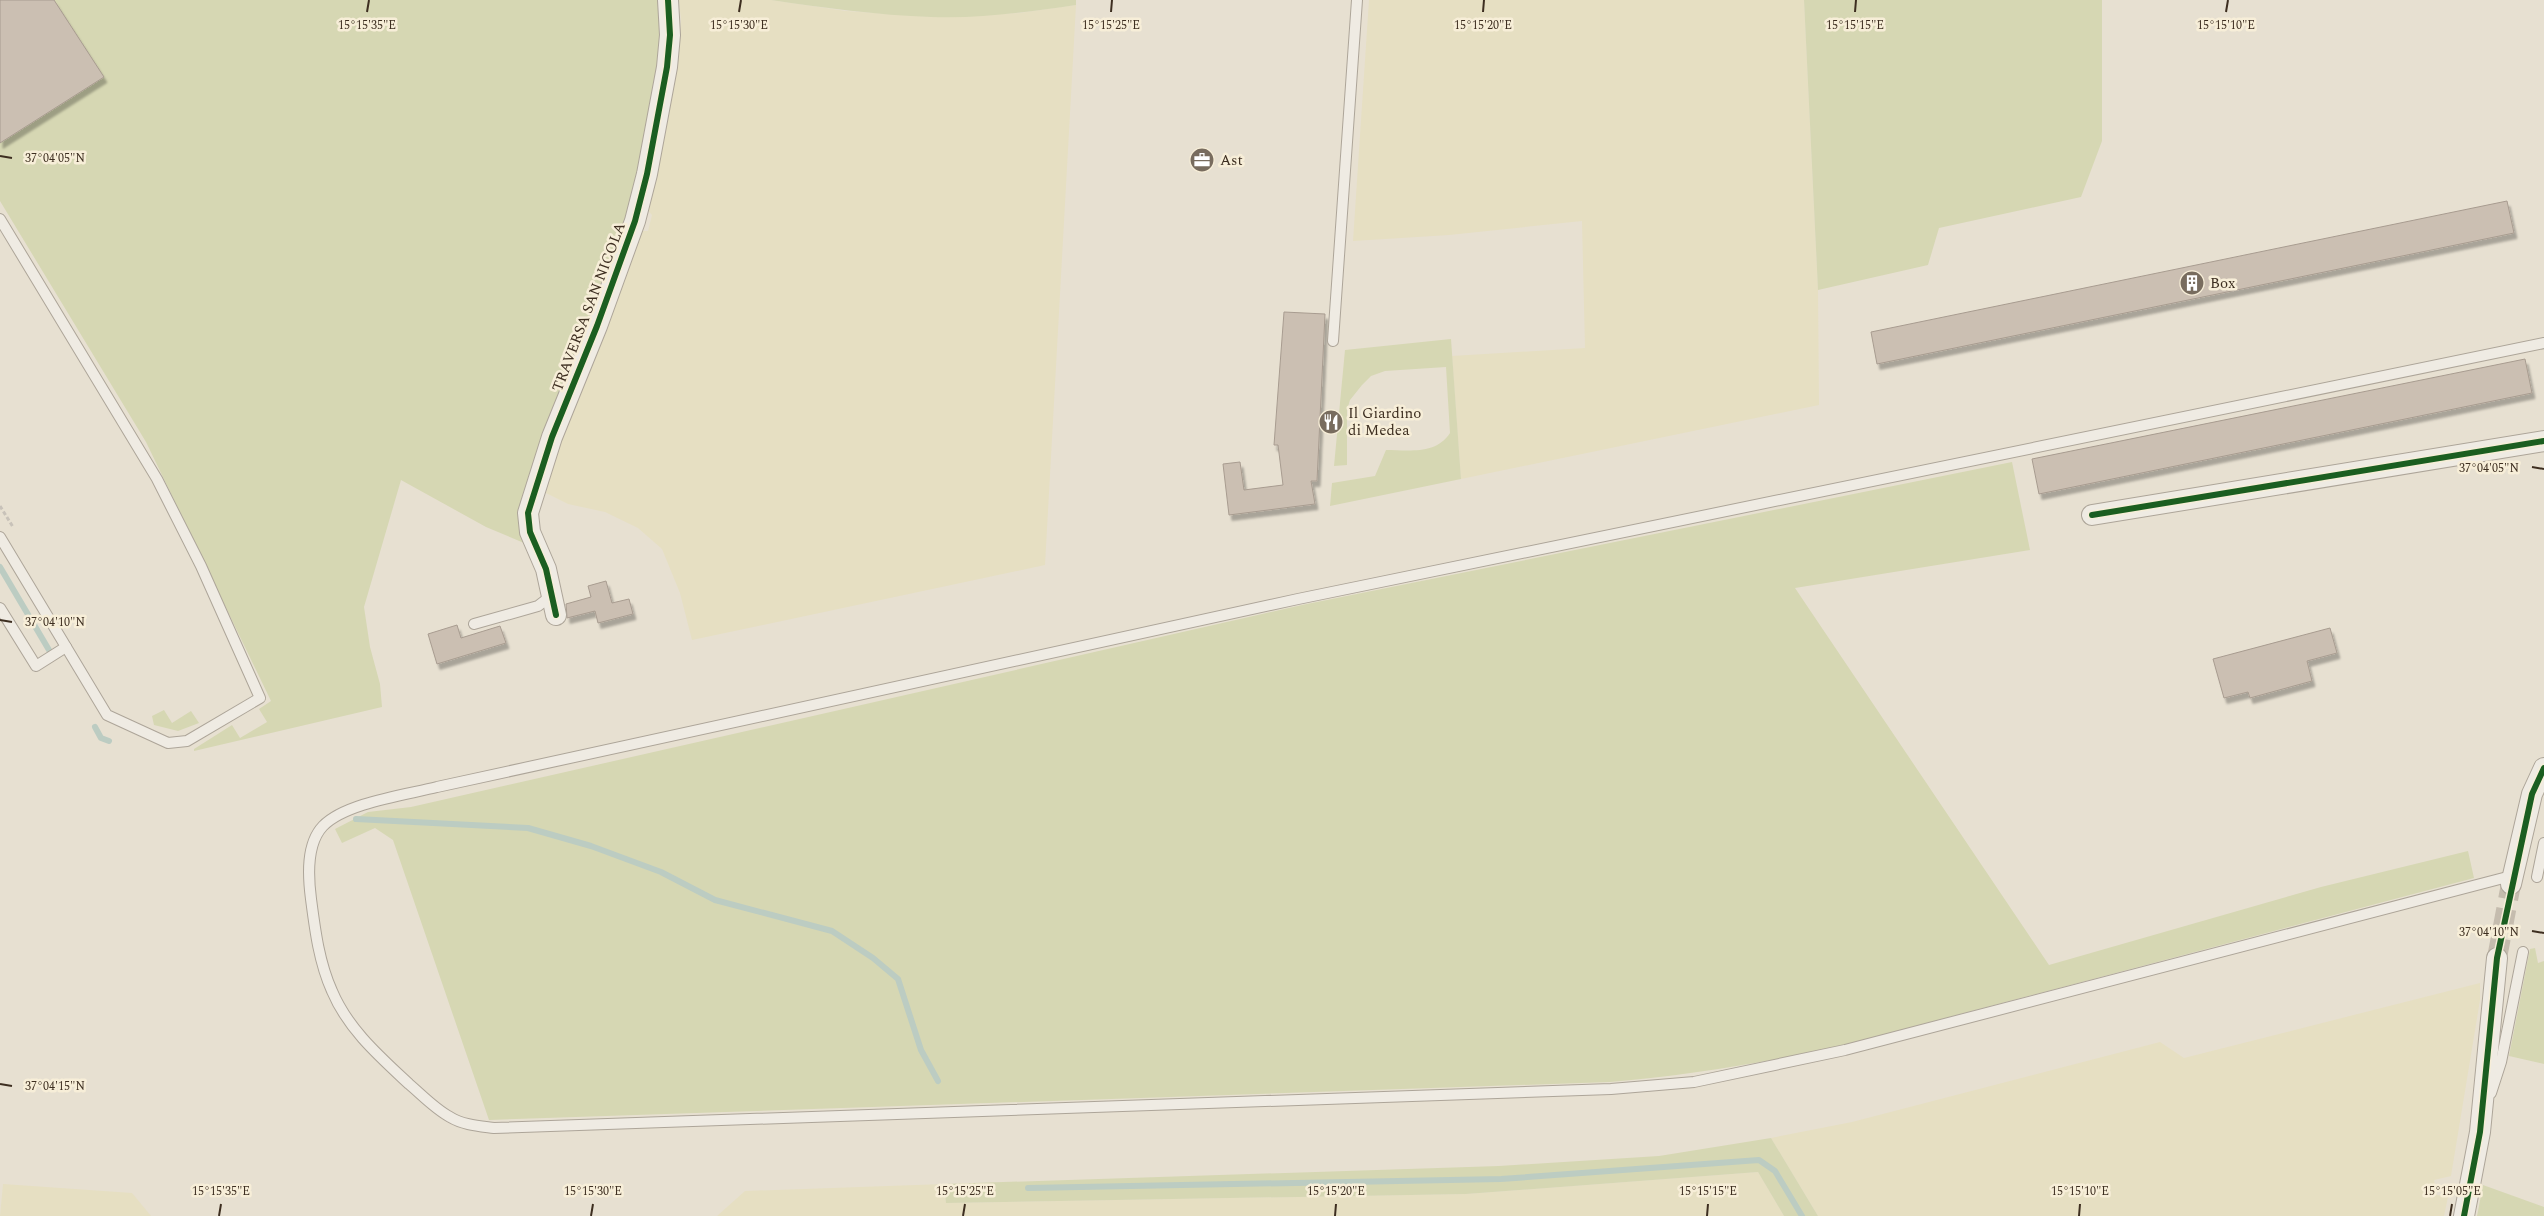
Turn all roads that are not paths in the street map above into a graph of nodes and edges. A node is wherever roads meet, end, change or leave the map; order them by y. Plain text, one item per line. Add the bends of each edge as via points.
1 (668, 0) edge
2 (1357, 0) edge
3 (0, 220) edge
4 (1333, 341) dead end
5 (2544, 343) edge
6 (2544, 441) edge
7 (2092, 515) dead end
8 (0, 538) edge
9 (551, 596) junction
10 (0, 608) edge
11 (556, 615) dead end
12 (474, 624) dead end
13 (66, 647) junction
14 (2544, 768) edge
15 (2544, 791) edge
16 (2544, 843) edge
17 (2521, 878) junction
18 (2509, 955) joint
19 (2480, 1132) junction
20 (2464, 1216) edge

1 - 9 street, TRAVERSA SAN NICOLA via 670,35 667,67 635,221 552,437 528,513 530,532 546,569
2 - 4 lane
3 - 13 lane via 157,479 260,698 187,741 168,743 107,715
5 - 17 lane via 1298,599 437,787 354,808 324,825 312,846 310,891 325,972 343,1014 361,1038 433,1106 451,1118 494,1128 1611,1089 1694,1082 1845,1050
6 - 7 street
8 - 13 lane
9 - 11 street, TRAVERSA SAN NICOLA
9 - 12 lane via 538,606
10 - 13 lane via 36,666
14 - 17 street via 2532,794
15 - 17 street
16 - 17 lane
18 - 19 street
18 - 19 lane via 2500,1062
19 - 20 street

